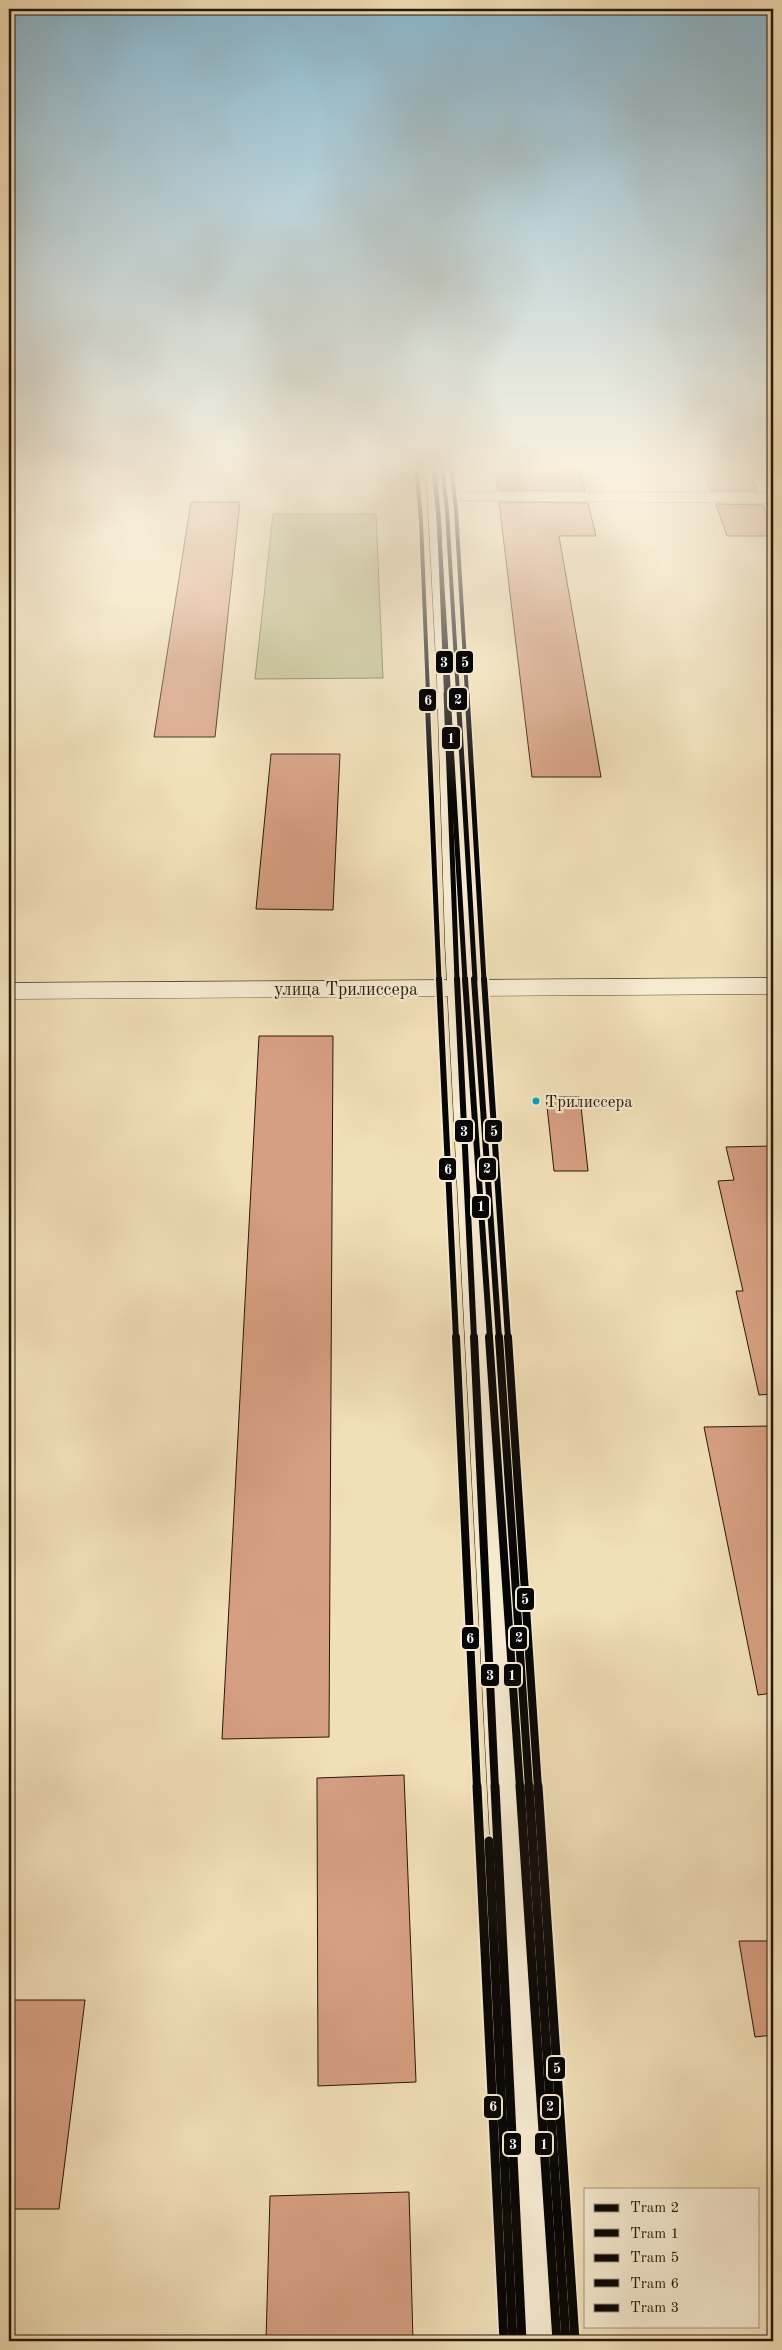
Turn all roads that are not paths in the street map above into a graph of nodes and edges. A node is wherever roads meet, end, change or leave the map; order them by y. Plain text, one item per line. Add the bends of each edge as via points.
1 (441, 575) edge
2 (773, 986) edge
3 (462, 988) junction
4 (9, 991) edge
5 (539, 2341) edge

1 - 3 main road
2 - 3 main road, улица Трилиссера
3 - 4 main road, улица Трилиссера
3 - 5 main road

